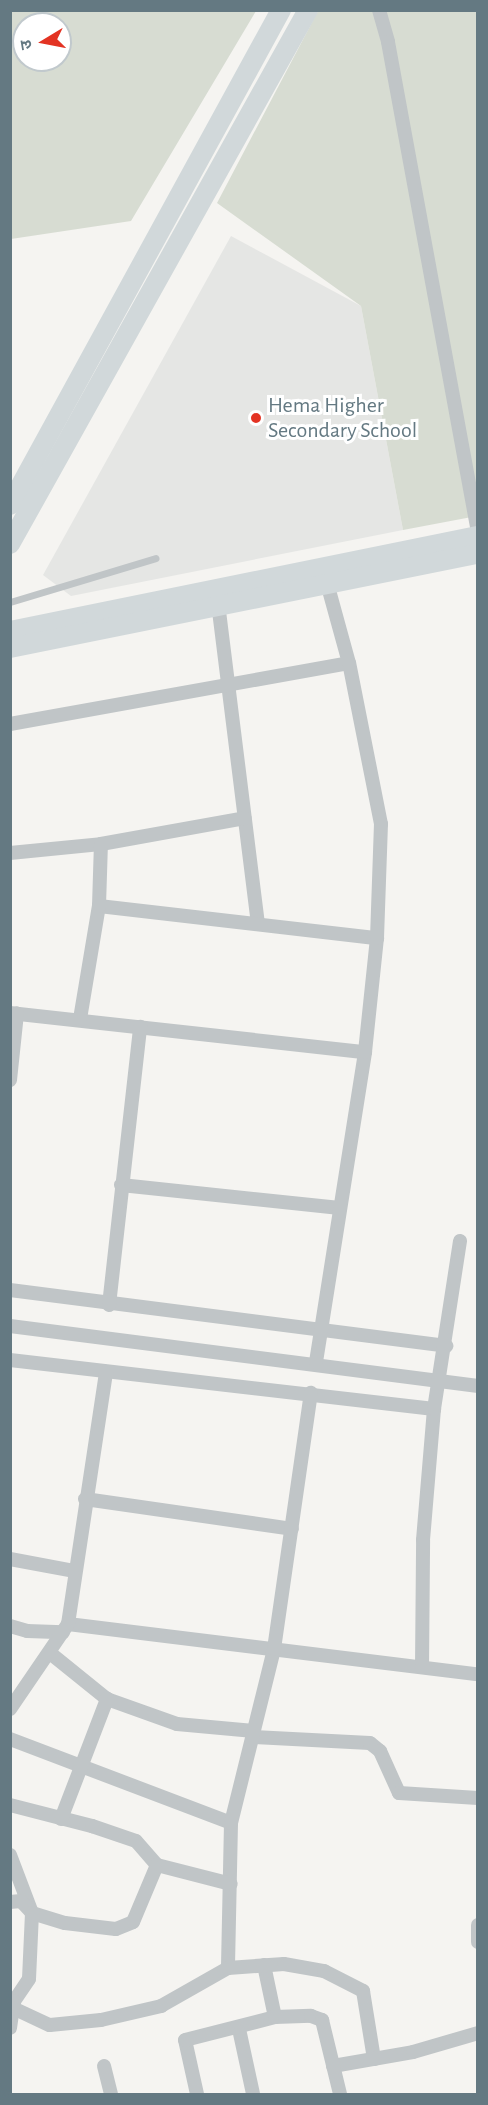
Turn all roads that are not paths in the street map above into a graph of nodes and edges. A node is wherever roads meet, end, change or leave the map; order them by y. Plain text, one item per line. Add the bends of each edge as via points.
1 (281, 10) edge
2 (308, 10) edge
3 (379, 10) edge
4 (10, 505) edge
5 (477, 531) edge
6 (477, 536) edge
7 (10, 544) edge
8 (477, 554) edge
9 (156, 558) dead end
10 (327, 583) junction
11 (10, 602) edge
12 (218, 603) junction
13 (10, 631) edge
14 (10, 648) edge
15 (349, 663) junction
16 (228, 682) junction
17 (10, 724) edge
18 (245, 818) junction
19 (101, 844) junction
20 (10, 853) edge
21 (99, 906) junction
22 (258, 922) junction
23 (376, 938) junction
24 (14, 1013) edge
25 (80, 1019) junction
26 (140, 1027) junction
27 (365, 1052) junction
28 (10, 1080) edge
29 (121, 1185) junction
30 (340, 1208) junction
31 (460, 1241) dead end
32 (10, 1290) edge
33 (109, 1305) junction
34 (10, 1326) edge
35 (322, 1329) junction
36 (446, 1346) junction
37 (10, 1360) edge
38 (316, 1362) junction
39 (106, 1372) junction
40 (440, 1378) junction
41 (477, 1386) edge
42 (311, 1393) junction
43 (434, 1409) junction
44 (85, 1499) junction
45 (292, 1529) junction
46 (10, 1559) edge
47 (75, 1571) junction
48 (10, 1626) edge
49 (66, 1628) junction
50 (274, 1649) junction
51 (50, 1653) junction
52 (422, 1667) junction
53 (477, 1674) edge
54 (106, 1699) junction
55 (12, 1707) edge
56 (253, 1734) junction
57 (10, 1739) edge
58 (83, 1756) junction
59 (477, 1798) edge
60 (10, 1805) edge
61 (234, 1813) junction
62 (61, 1819) junction
63 (10, 1855) edge
64 (157, 1864) junction
65 (231, 1884) junction
66 (10, 1902) edge
67 (32, 1913) junction
68 (477, 1925) edge
69 (477, 1942) edge
70 (264, 1965) junction
71 (228, 1968) junction
72 (13, 2004) edge
73 (275, 2017) junction
74 (10, 2028) edge
75 (239, 2029) junction
76 (471, 2032) edge
77 (374, 2059) junction
78 (104, 2066) dead end
79 (333, 2066) junction
80 (111, 2094) edge
81 (197, 2094) edge
82 (253, 2094) edge
83 (340, 2094) edge

1 - 4 street
2 - 7 street
3 - 5 street
6 - 13 street
8 - 10 street
9 - 11 lane
10 - 12 street
10 - 15 street
12 - 14 street
12 - 16 street
15 - 16 street
15 - 23 street via 381,824
16 - 17 street
16 - 18 street
18 - 19 street
18 - 22 street
19 - 20 street
19 - 21 street
21 - 22 street
21 - 25 street
22 - 23 street
23 - 27 street
24 - 25 street
24 - 28 street
25 - 26 street
26 - 27 street
26 - 29 street
27 - 30 street
29 - 30 street
29 - 33 street
30 - 35 street
31 - 36 street
32 - 33 street
33 - 35 street
34 - 38 street
35 - 36 street
35 - 38 street
36 - 40 street
37 - 39 street
38 - 40 street
39 - 42 street
39 - 44 street
40 - 41 street
40 - 43 street
42 - 43 street
42 - 45 street
43 - 52 street via 423,1540
44 - 45 street
44 - 47 street
45 - 50 street
46 - 47 street
47 - 49 street
48 - 49 street
49 - 50 street
49 - 51 street
50 - 52 street
50 - 56 street
51 - 54 street
51 - 55 street
52 - 53 street
54 - 56 street via 177,1724
54 - 58 street
56 - 59 street via 370,1743 380,1751 399,1793
56 - 61 street
57 - 58 street
58 - 61 street
58 - 62 street
60 - 62 street
61 - 65 street
62 - 64 street via 136,1841
63 - 67 street
64 - 65 street
64 - 67 street via 133,1922 116,1929 65,1923
65 - 71 street
66 - 67 street via 21,1901
67 - 72 street via 30,1974
68 - 69 street
70 - 71 street
70 - 73 street
70 - 77 street via 324,1971 363,1991
71 - 72 street via 161,2006 101,2020 50,2025
72 - 74 street
73 - 75 street
73 - 79 street via 311,2016 322,2020
75 - 81 street via 185,2040
75 - 82 street
76 - 77 street via 413,2052
77 - 79 street
78 - 80 street
79 - 83 street

